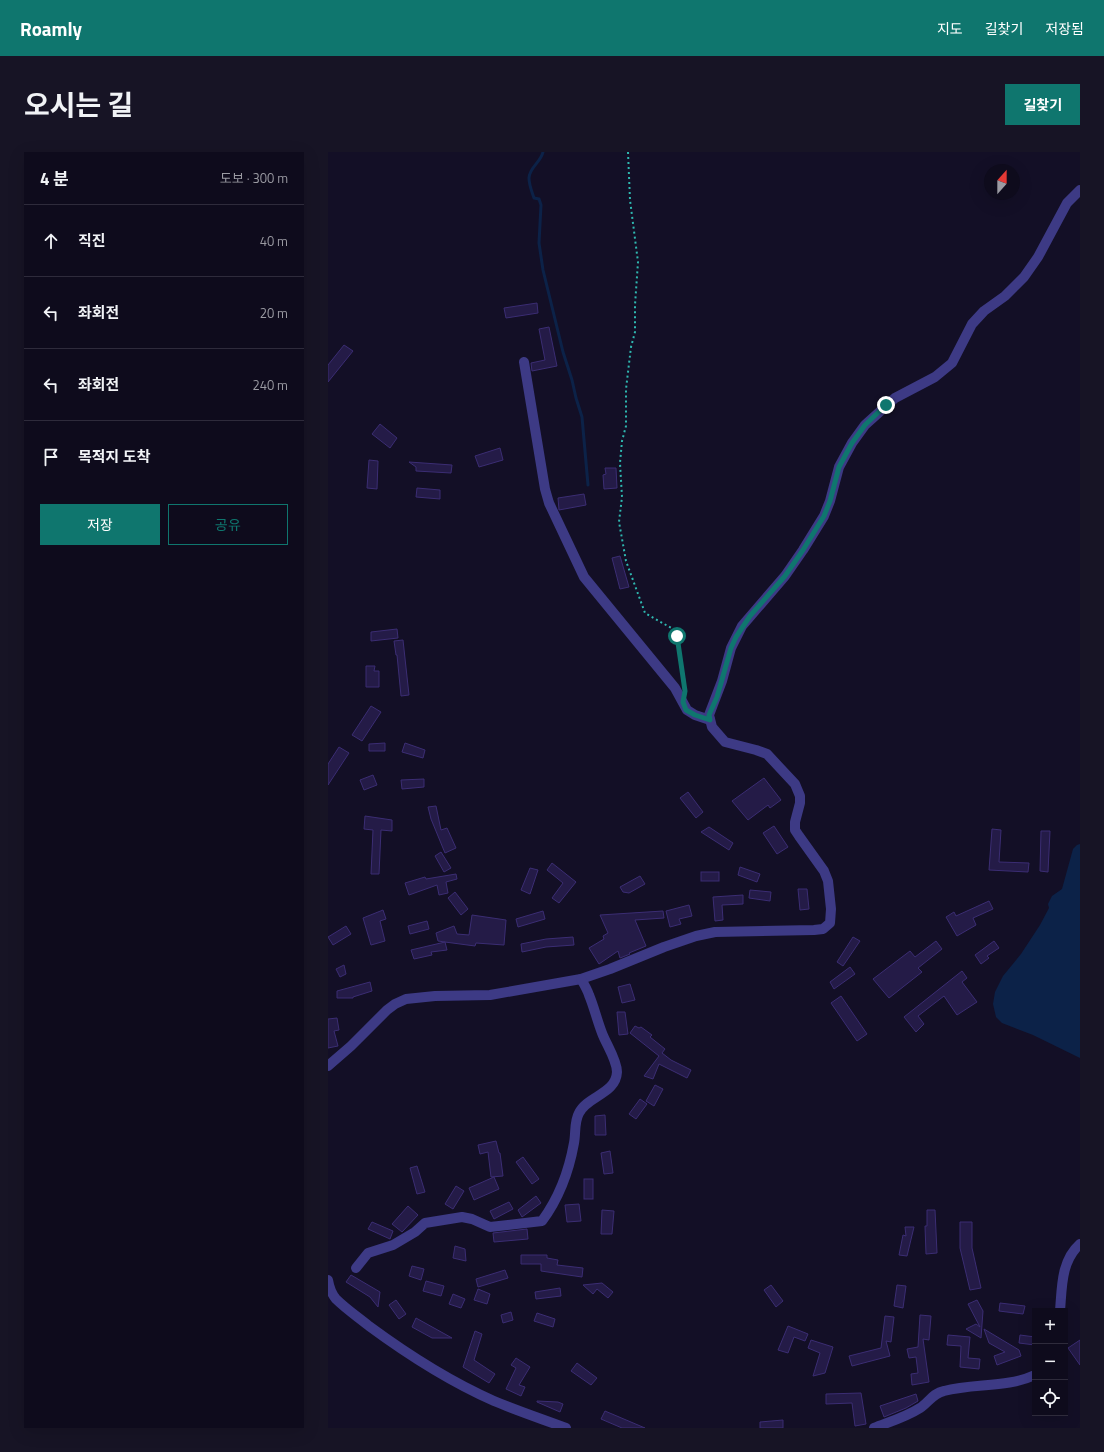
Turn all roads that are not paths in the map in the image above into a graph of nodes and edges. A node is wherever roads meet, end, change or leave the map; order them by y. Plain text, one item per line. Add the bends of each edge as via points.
1 (1080, 190) edge
2 (524, 362) dead end
3 (710, 720) junction
4 (581, 979) junction
5 (328, 1066) edge
6 (1080, 1244) edge
7 (356, 1268) dead end
8 (328, 1280) edge
9 (1060, 1308) edge
10 (1032, 1376) edge
11 (566, 1428) edge
12 (874, 1428) edge

1 - 3 street via 1067,203 1038,257 1024,277 972,324 952,363 935,377 895,398 865,425 852,443 839,467 824,516 785,576 750,616 736,637 709,715
2 - 3 street via 545,489 549,503 584,577 675,688 686,710
3 - 4 street via 712,727 725,742 767,754 795,784 800,796 796,830 828,881 830,923 823,929 814,930 715,932 696,936
4 - 5 street via 490,995 406,999 387,1010
4 - 7 street via 617,1072 610,1087 578,1114 571,1158 558,1196 542,1221 490,1227 462,1217 425,1223 393,1245 368,1253
6 - 9 street via 1069,1257 1064,1271
8 - 11 street via 335,1298 346,1308 417,1358 461,1385
10 - 12 street via 1009,1383 943,1391 920,1408

